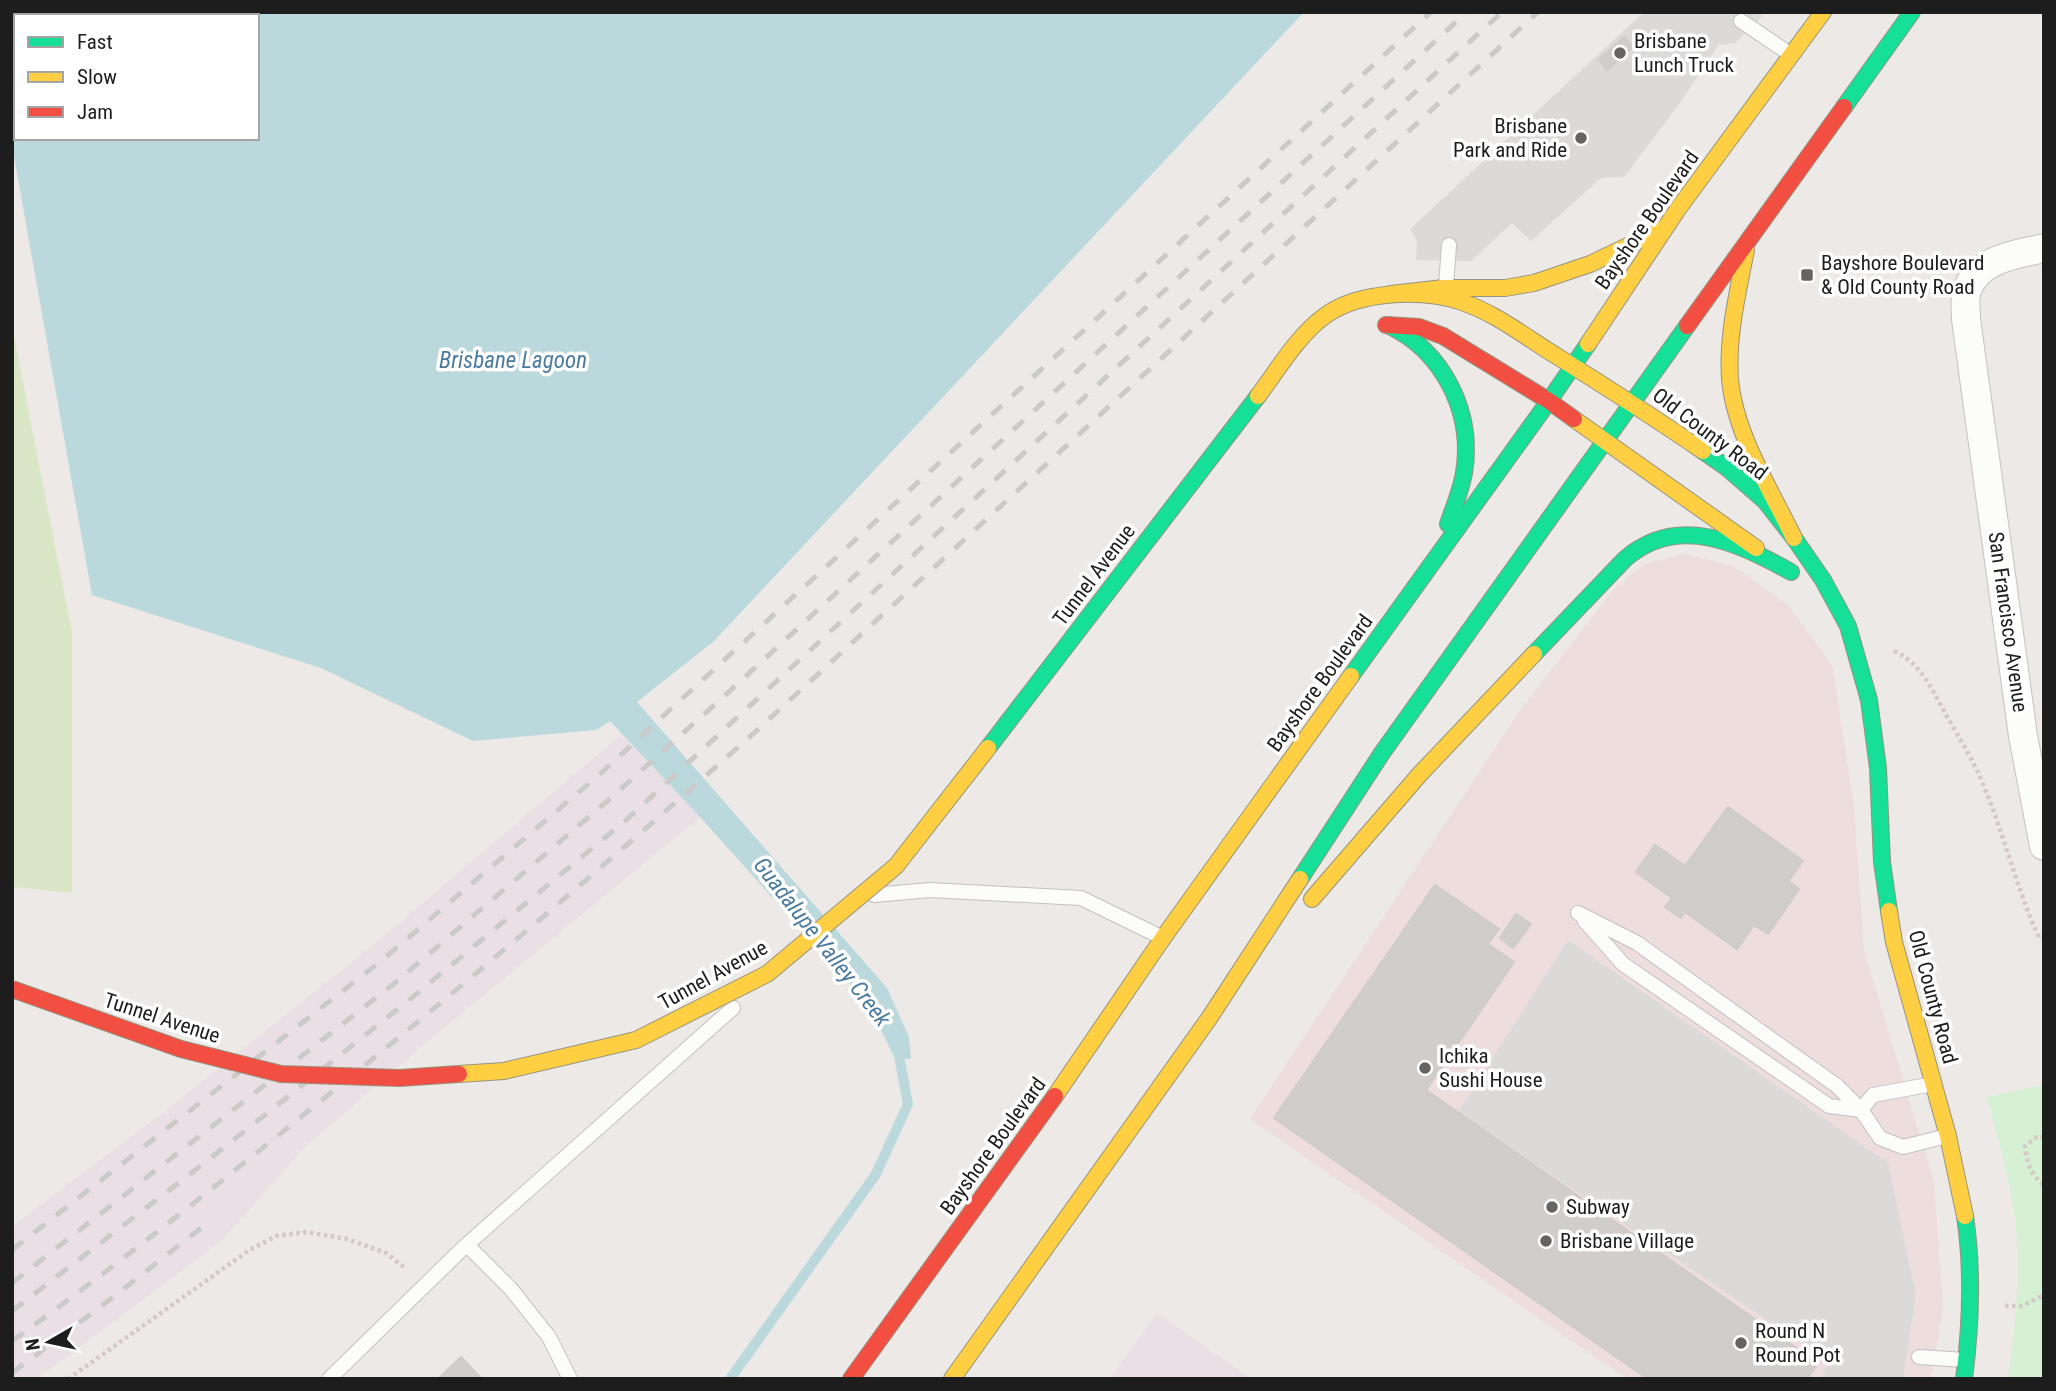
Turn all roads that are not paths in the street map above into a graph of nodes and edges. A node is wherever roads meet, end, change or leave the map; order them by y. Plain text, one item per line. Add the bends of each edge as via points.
1 (1824, 12) edge
2 (1912, 12) edge
3 (1741, 21) dead end
4 (1792, 55) junction
5 (1665, 228) junction
6 (1747, 242) junction
7 (1449, 246) dead end
8 (2044, 248) edge
9 (1446, 288) junction
10 (1391, 294) junction
11 (1329, 332) dead end
12 (1292, 351) junction
13 (1573, 366) junction
14 (1549, 401) junction
15 (1633, 403) junction
16 (1606, 441) junction
17 (1794, 538) junction
18 (1435, 559) junction
19 (1801, 580) junction
20 (1848, 626) junction
21 (2044, 846) edge
22 (1163, 938) junction
23 (12, 989) edge
24 (1210, 1017) junction
25 (1934, 1084) junction
26 (1861, 1110) junction
27 (1948, 1136) junction
28 (467, 1245) junction
29 (1919, 1357) dead end
30 (1966, 1360) junction
31 (329, 1379) edge
32 (570, 1379) edge
33 (851, 1379) edge
34 (952, 1379) edge
35 (1964, 1379) edge

1 - 4 main road, Bayshore Boulevard
2 - 6 main road
3 - 4 lane
4 - 5 main road, Bayshore Boulevard
5 - 9 main road via 1548,279 1511,288
5 - 13 main road, Bayshore Boulevard
6 - 15 main road
6 - 17 main road via 1731,358 1732,392 1742,428
7 - 9 lane
8 - 21 street, San Francisco Avenue via 1985,266 1966,292 2023,736
9 - 10 main road
10 - 12 main road, Tunnel Avenue via 1357,300 1328,313 1303,333
10 - 13 main road, Tunnel Avenue via 1459,301 1493,316
11 - 12 main road, Tunnel Avenue via 1308,338
12 - 23 main road, Tunnel Avenue, bridge via 895,866 767,974 636,1040 504,1071 399,1078 281,1074 181,1049
13 - 14 main road, Bayshore Boulevard
13 - 15 main road, Old County Road
14 - 16 main road, Old County Road
14 - 18 main road, Bayshore Boulevard
14 - 18 main road via 1443,336 1419,327 1381,325 1410,336 1430,355 1458,405 1465,434 1466,466 1460,493
15 - 16 main road
15 - 17 main road, Old County Road via 1726,467 1765,501
16 - 19 main road, Old County Road
16 - 24 main road via 1382,753
17 - 20 main road, Old County Road via 1824,580
18 - 22 main road, Bayshore Boulevard
19 - 20 main road, Old County Road
19 - 24 main road via 1758,553 1695,534 1664,538 1638,549 1613,569 1420,774
20 - 25 main road, Old County Road via 1875,737 1882,862 1894,942
22 - 28 lane via 1081,898 930,890 872,896 724,1015
22 - 33 main road, Bayshore Boulevard
24 - 34 main road
25 - 26 lane via 1873,1095
25 - 27 main road, Old County Road
26 - 26 lane via 1837,1086 1637,943 1578,913 1623,964 1829,1106
26 - 27 lane via 1880,1138 1903,1147
27 - 30 main road, Old County Road via 1968,1238 1970,1330
28 - 31 lane
28 - 32 lane via 511,1289 549,1337
29 - 30 lane
30 - 35 main road, Old County Road

